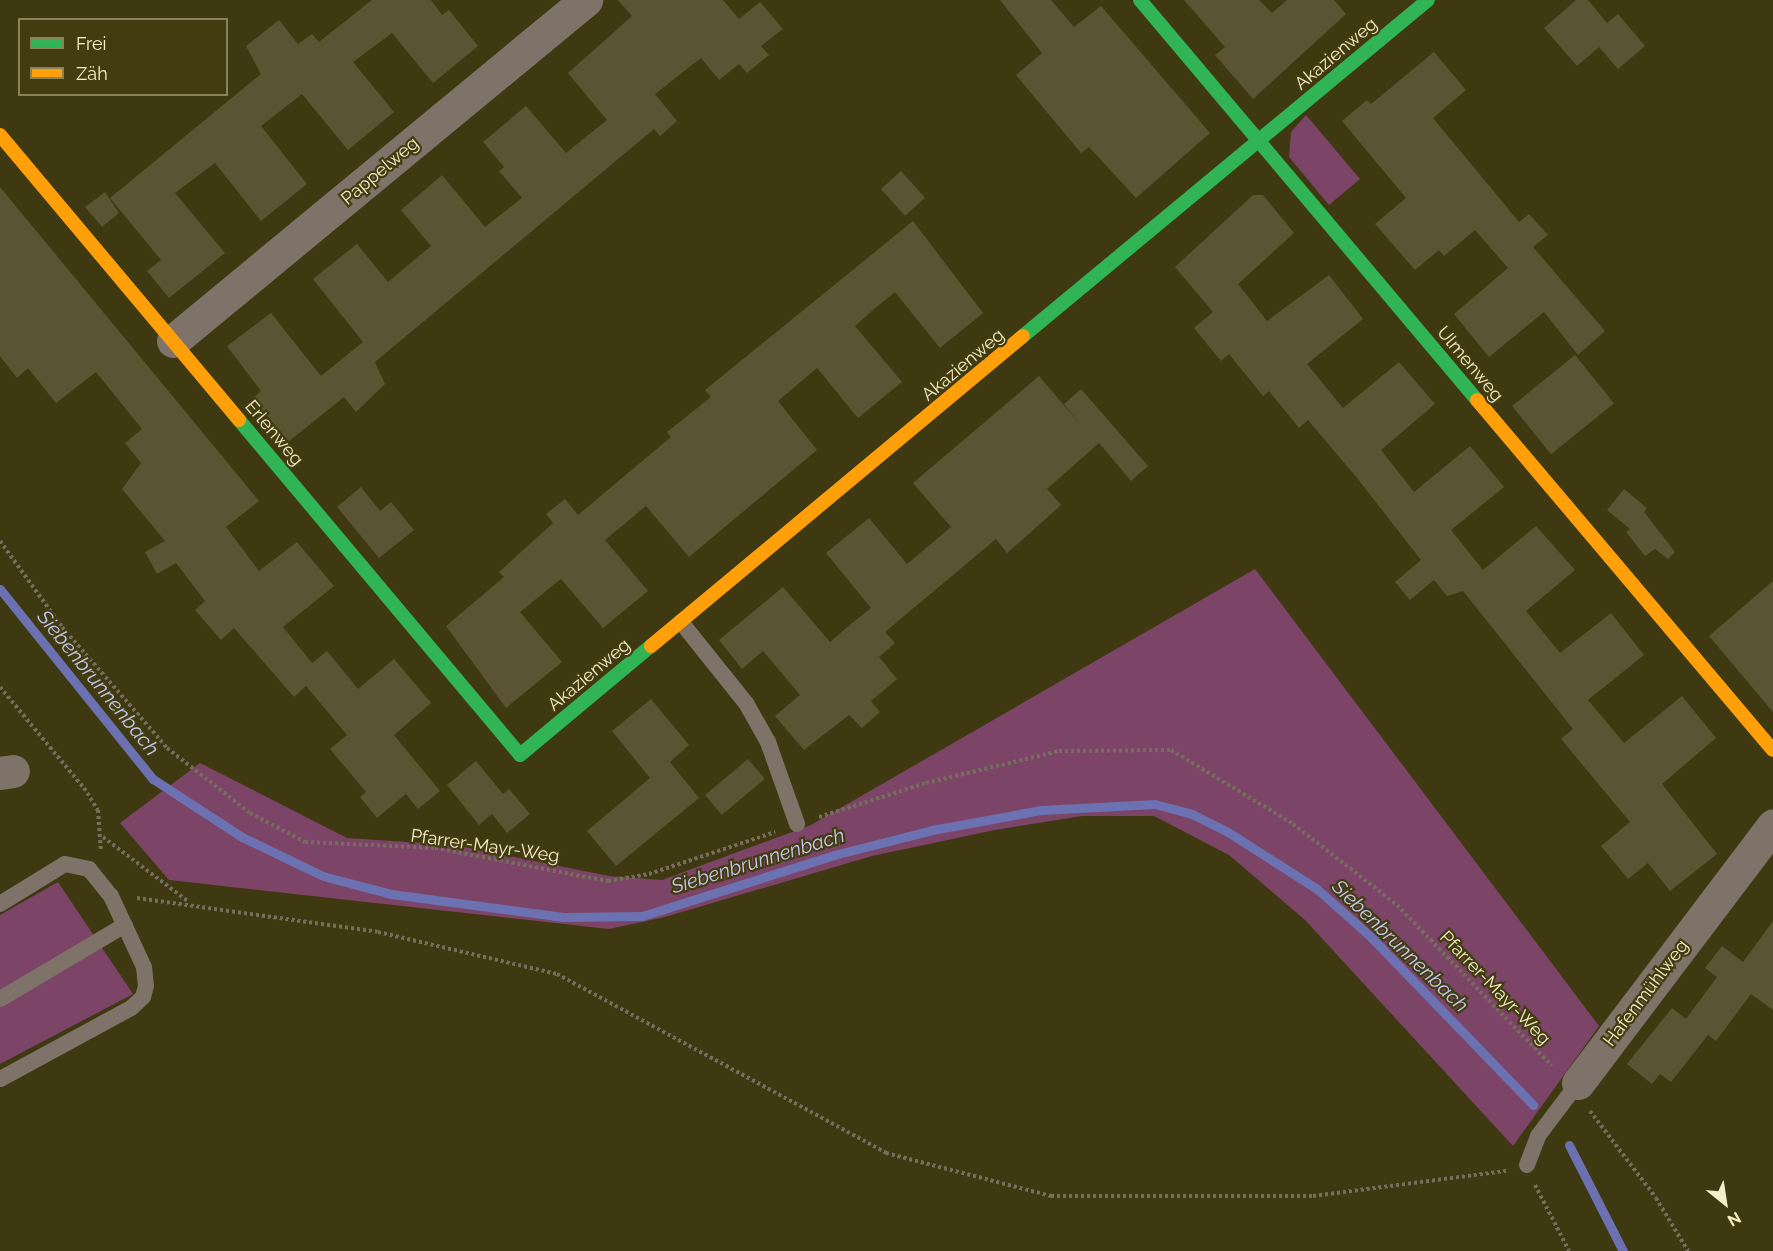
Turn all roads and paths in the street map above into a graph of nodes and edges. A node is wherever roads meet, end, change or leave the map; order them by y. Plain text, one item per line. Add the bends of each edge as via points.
1 (586, 0) edge
2 (1140, 0) edge
3 (1428, 0) edge
4 (0, 135) edge
5 (1259, 144) junction
6 (173, 341) junction
7 (0, 541) edge
8 (681, 622) junction
9 (0, 687) edge
10 (1773, 750) edge
11 (520, 755) joint
12 (797, 824) junction
13 (1773, 825) edge
14 (103, 837) junction
15 (97, 876) junction
16 (111, 896) junction
17 (190, 902) junction
18 (0, 904) edge
19 (125, 925) junction
20 (0, 999) edge
21 (0, 1079) edge
22 (1571, 1092) junction
23 (1527, 1165) junction
24 (1569, 1251) edge
25 (1688, 1251) edge

1 - 6 street, Pappelweg
2 - 5 street, Ulmenweg
3 - 5 street, Akazienweg
4 - 6 street, Erlenweg
5 - 8 street, Akazienweg
5 - 10 street, Ulmenweg
6 - 11 street, Erlenweg
7 - 12 path, Pfarrer-Mayr-Weg via 62,627 168,748 250,813 304,842 435,848 608,881 649,874
8 - 11 street, Akazienweg
8 - 12 lane via 746,703 768,742
9 - 14 path via 84,788 98,810
12 - 22 path, Pfarrer-Mayr-Weg via 926,783 1059,751 1171,750 1293,824 1398,905
13 - 22 street, Hafenmühlweg
14 - 15 path
14 - 17 path
15 - 16 lane
15 - 18 lane via 78,864 65,864
16 - 17 path
16 - 19 lane
17 - 23 path via 378,932 557,974 886,1153 1051,1196 1313,1197
19 - 20 lane
19 - 21 lane via 144,967 143,997
22 - 23 lane, Hafenmühlweg via 1538,1136
22 - 25 path, Pfarrer-Mayr-Weg via 1656,1198
23 - 24 path

